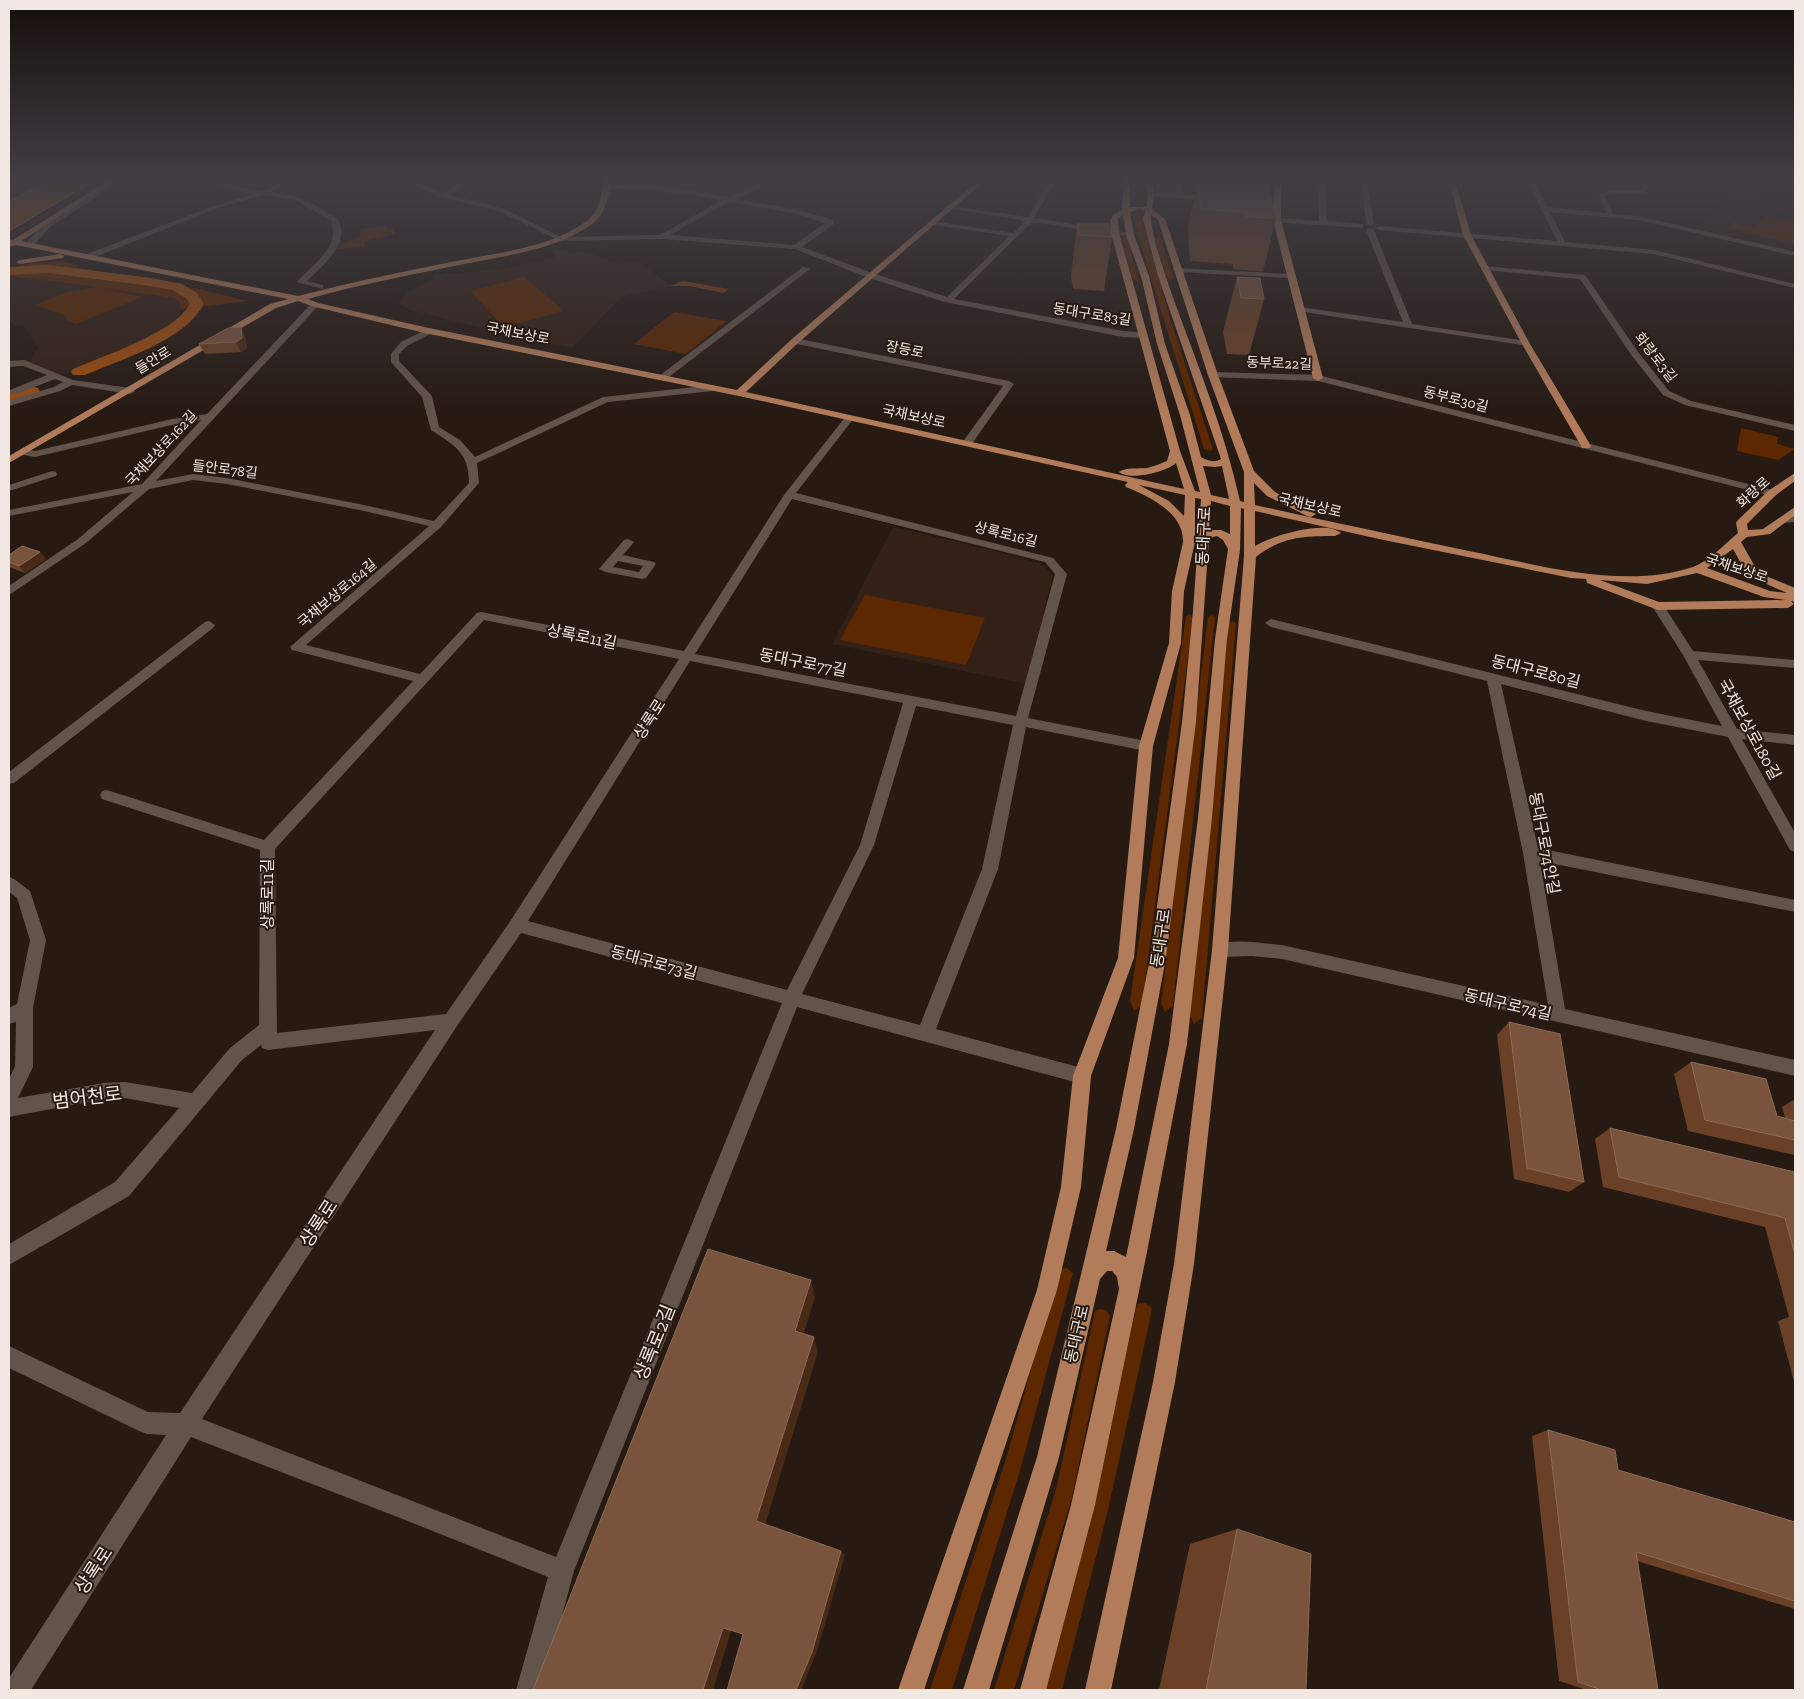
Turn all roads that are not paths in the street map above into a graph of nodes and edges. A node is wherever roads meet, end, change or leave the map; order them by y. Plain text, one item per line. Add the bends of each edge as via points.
1 (31, 256) edge
2 (56, 256) edge
3 (81, 256) edge
4 (329, 256) edge
5 (491, 256) edge
6 (820, 256) edge
7 (895, 256) edge
8 (991, 256) edge
9 (1121, 256) edge
10 (1138, 256) edge
11 (1157, 256) edge
12 (1173, 256) edge
13 (1285, 256) edge
14 (1382, 256) edge
15 (1478, 256) edge
16 (1672, 256) edge
17 (87, 257) joint
18 (20, 262) junction
19 (11, 265) dead end
20 (806, 268) dead end
21 (1485, 268) junction
22 (1177, 270) junction
23 (872, 276) junction
24 (1290, 276) junction
25 (213, 280) junction
26 (1795, 286) edge
27 (320, 287) junction
28 (341, 287) junction
29 (267, 292) junction
30 (299, 299) junction
31 (948, 300) junction
32 (315, 305) junction
33 (1300, 310) junction
34 (255, 317) junction
35 (1409, 326) junction
36 (429, 331) junction
37 (1142, 335) junction
38 (795, 341) junction
39 (1526, 344) junction
40 (9, 364) edge
41 (1212, 375) junction
42 (54, 376) junction
43 (662, 378) junction
44 (1318, 378) junction
45 (73, 383) junction
46 (713, 388) junction
47 (130, 391) junction
48 (9, 393) edge
49 (739, 393) junction
50 (9, 403) edge
51 (210, 416) junction
52 (849, 418) junction
53 (1795, 428) edge
54 (967, 443) junction
55 (1586, 446) junction
56 (23, 452) junction
57 (1175, 452) junction
58 (1196, 458) junction
59 (9, 460) edge
60 (1226, 460) junction
61 (472, 462) junction
62 (46, 468) junction
63 (1091, 470) junction
64 (1249, 472) junction
65 (1795, 476) edge
66 (147, 485) junction
67 (9, 488) edge
68 (1190, 492) junction
69 (1772, 493) junction
70 (789, 495) junction
71 (1206, 497) junction
72 (1243, 505) junction
73 (1795, 510) edge
74 (9, 513) edge
75 (1795, 519) edge
76 (1782, 520) junction
77 (437, 525) junction
78 (1379, 536) junction
79 (1740, 538) junction
80 (1196, 540) junction
81 (628, 542) dead end
82 (1242, 553) junction
83 (615, 558) dead end
84 (1698, 569) junction
85 (9, 574) edge
86 (1578, 575) junction
87 (26, 580) junction
88 (9, 591) edge
89 (1795, 592) edge
90 (1795, 598) edge
91 (1795, 603) edge
92 (1658, 606) junction
93 (1271, 623) dead end
94 (209, 625) dead end
95 (1689, 655) junction
96 (688, 657) junction
97 (1795, 664) edge
98 (1493, 678) junction
99 (422, 679) junction
100 (911, 700) junction
101 (1021, 721) junction
102 (1732, 733) junction
103 (1795, 740) edge
104 (1146, 746) junction
105 (9, 779) edge
106 (107, 795) dead end
107 (1795, 846) edge
108 (267, 847) junction
109 (1531, 853) junction
110 (9, 883) edge
111 (1795, 906) edge
112 (517, 925) junction
113 (1220, 950) junction
114 (792, 998) junction
115 (25, 1008) junction
116 (1558, 1015) junction
117 (9, 1017) edge
118 (451, 1021) junction
119 (267, 1028) junction
120 (926, 1033) junction
121 (1795, 1068) edge
122 (1082, 1076) junction
123 (9, 1096) edge
124 (195, 1102) junction
125 (9, 1108) edge
126 (9, 1255) edge
127 (1089, 1279) junction
128 (1127, 1297) junction
129 (9, 1357) edge
130 (186, 1424) junction
131 (562, 1571) junction
132 (16, 1690) edge
133 (529, 1690) edge
134 (911, 1690) edge
135 (976, 1690) edge
136 (1033, 1690) edge
137 (1098, 1690) edge

1 - 18 main road
2 - 18 main road
3 - 17 main road, 국채보상로
4 - 27 street via 301,282
5 - 28 main road
6 - 23 street, 동대구로83길
7 - 23 main road
8 - 31 street
9 - 37 main road
10 - 58 main road, 동대구로
11 - 60 main road, 동대구로
12 - 22 main road
13 - 24 main road, 동부로22길
14 - 35 street
15 - 21 main road
16 - 26 street
17 - 25 main road, 국채보상로
18 - 19 main road
20 - 43 street
21 - 39 main road
21 - 53 street, 화랑로3길 via 1582,276 1666,393 1688,403
22 - 24 street
22 - 41 main road
23 - 31 street, 동대구로83길
23 - 38 main road
24 - 33 main road, 동부로22길
25 - 29 main road, 국채보상로
25 - 34 main road via 218,289 264,300 264,307
27 - 28 main road
27 - 29 main road
28 - 30 main road, 들안로
29 - 30 main road, 국채보상로
30 - 32 main road, 국채보상로
30 - 34 main road, 들안로 via 273,306
31 - 37 street, 동대구로83길
32 - 36 main road, 국채보상로
32 - 51 street, 국채보상로162길
33 - 35 street
33 - 44 main road, 동부로22길
34 - 47 main road, 들안로
35 - 39 street
36 - 43 main road, 국채보상로
36 - 61 street via 404,344 395,354 395,362 427,396 434,428 456,442
37 - 57 main road
38 - 49 main road
38 - 54 street, 장등로 via 1009,384
39 - 55 main road
40 - 42 street via 24,363
41 - 44 street, 동부로22길
41 - 64 main road
42 - 45 street
42 - 48 street
43 - 46 main road, 국채보상로
44 - 55 street, 동부로30길
45 - 47 street
45 - 50 street
46 - 49 main road, 국채보상로
46 - 61 street via 606,400
47 - 56 main road, 들안로
49 - 52 main road, 국채보상로
51 - 62 street via 172,422
51 - 66 street, 국채보상로162길
52 - 54 main road, 국채보상로
52 - 70 street, 상록로
54 - 63 main road, 국채보상로
55 - 69 street, 동부로30길
56 - 59 main road, 들안로
56 - 62 street
57 - 63 main road via 1171,462 1161,468 1135,473
57 - 68 main road
58 - 60 main road via 1212,464
58 - 71 main road, 동대구로
60 - 72 main road, 동대구로
61 - 77 street, 국채보상로164길 via 474,483
62 - 67 street
63 - 68 main road, 국채보상로
63 - 80 main road via 1141,489 1161,501 1172,509
64 - 72 main road
64 - 78 main road via 1272,494 1303,511
65 - 69 main road, 화랑로
66 - 74 street, 들안로78길
66 - 77 street, 들안로78길 via 193,477 227,481
66 - 87 street, 국채보상로162길 via 82,541
68 - 71 main road, 국채보상로
68 - 80 main road
69 - 79 main road, 화랑로 via 1741,523
70 - 96 street, 상록로
70 - 101 street, 상록로16길 via 1049,560 1061,574
71 - 72 main road, 국채보상로
71 - 80 main road, 동대구로
72 - 78 main road, 국채보상로
72 - 82 main road, 동대구로
73 - 76 main road, 화랑로
75 - 76 street
76 - 79 main road, 화랑로 via 1766,532
77 - 99 street, 국채보상로164길 via 296,648
78 - 82 main road via 1310,532 1284,536
78 - 86 main road, 국채보상로
79 - 84 main road, 화랑로
79 - 89 main road via 1749,567 1757,576
80 - 82 main road via 1213,532 1222,534
80 - 104 main road, 동대구로 via 1178,591 1174,643
80 - 127 main road, 동대구로 via 1189,722 1158,958 1125,1129
81 - 83 street
82 - 113 main road, 동대구로 via 1236,722
82 - 128 main road, 동대구로 via 1221,639 1205,818 1178,1044
84 - 86 main road, 국채보상로 via 1647,580
84 - 90 main road, 국채보상로 via 1768,594
85 - 87 street
86 - 92 main road
87 - 88 street, 국채보상로162길
91 - 92 main road
92 - 95 street, 국채보상로180길
93 - 98 street, 동대구로80길
94 - 105 street
95 - 97 street, 국채보상로180길
95 - 102 street, 국채보상로180길
96 - 99 street, 상록로11길 via 481,616
96 - 100 street, 동대구로77길
96 - 112 street, 상록로
98 - 102 street, 동대구로80길 via 1646,716
98 - 109 street, 동대구로74안길
99 - 108 street, 상록로11길
100 - 101 street, 동대구로77길
100 - 114 street via 867,845
101 - 104 street, 동대구로77길
101 - 120 street via 990,870
102 - 103 street, 동대구로80길
102 - 107 street, 국채보상로180길
104 - 122 main road, 동대구로 via 1126,958
106 - 108 street
108 - 119 street, 상록로11길
109 - 111 street
109 - 116 street, 동대구로74안길
110 - 115 street via 24,895 38,940
112 - 114 street, 동대구로73길
112 - 118 street, 상록로
113 - 116 street, 동대구로74길 via 1282,952
113 - 137 main road, 동대구로 via 1183,1273 1164,1382
114 - 120 street, 동대구로73길
114 - 131 street, 상록로2길
115 - 117 street
115 - 123 street via 24,1067
116 - 121 street, 동대구로74길
118 - 119 street via 268,1042
118 - 130 street, 상록로
119 - 124 street via 236,1054
120 - 122 street, 동대구로73길
122 - 134 main road, 동대구로 via 1071,1187 1046,1290
124 - 125 street, 범어천로 via 125,1090
124 - 126 street via 122,1189
127 - 128 main road via 1100,1262 1117,1263 1129,1278
127 - 135 main road, 동대구로 via 1048,1457
128 - 136 main road, 동대구로 via 1082,1504
129 - 130 street via 147,1423
130 - 131 street
130 - 132 street, 상록로
131 - 133 street, 상록로2길

